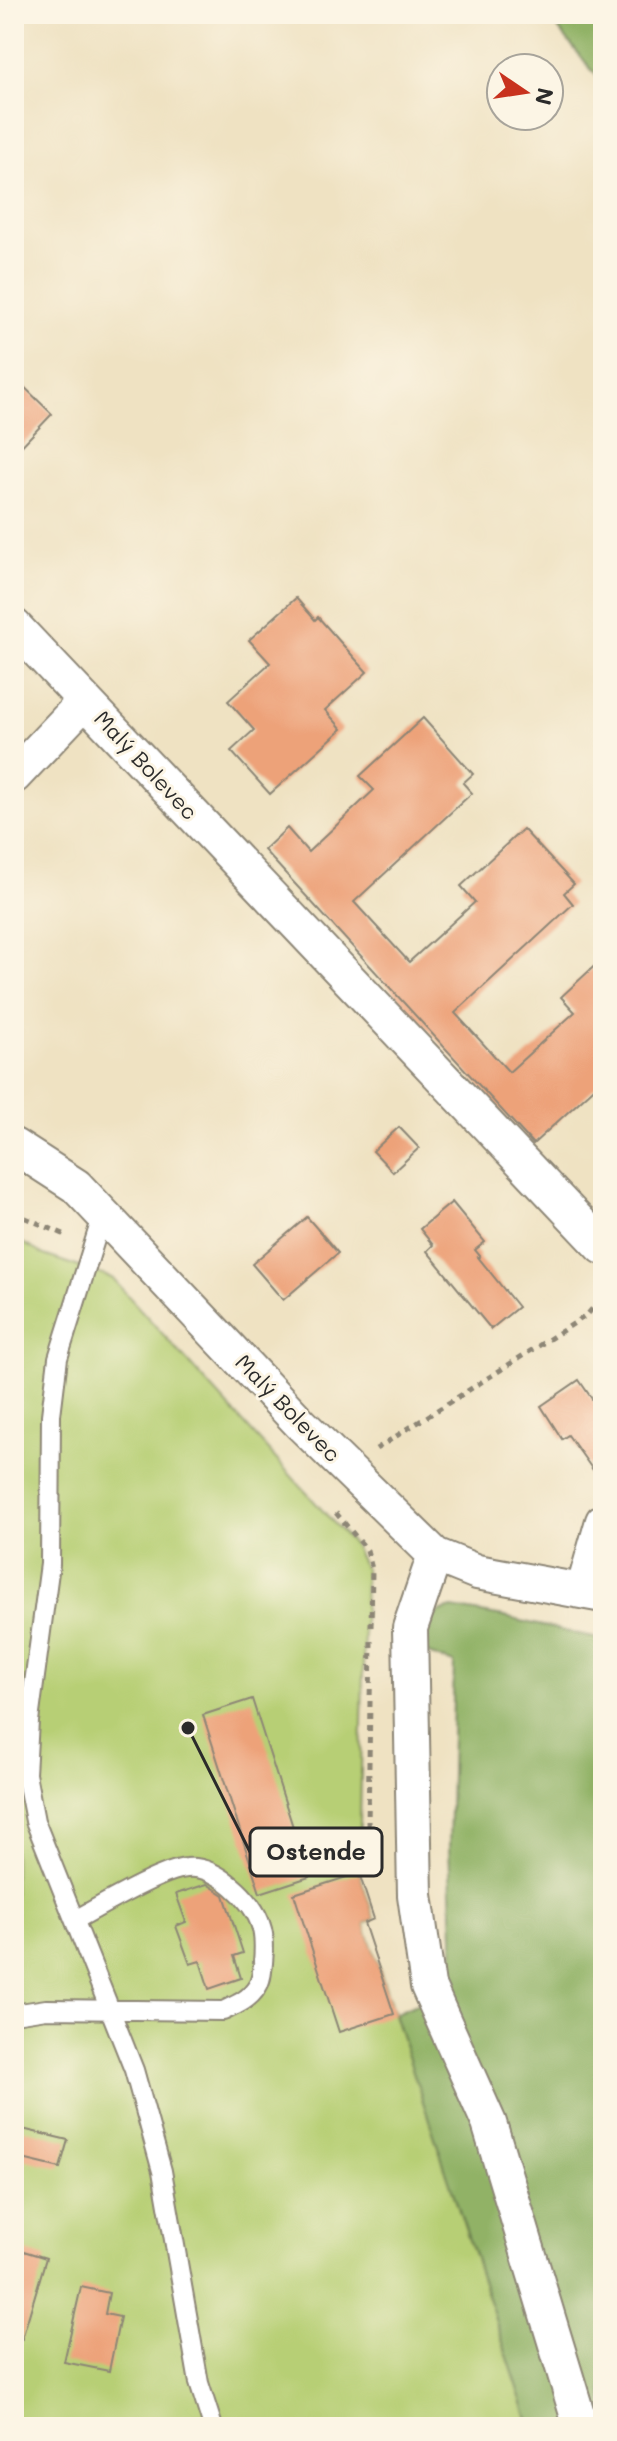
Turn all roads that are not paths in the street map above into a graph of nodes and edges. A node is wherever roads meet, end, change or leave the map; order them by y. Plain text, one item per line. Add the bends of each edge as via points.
1 (14, 626) edge
2 (85, 701) junction
3 (14, 776) edge
4 (14, 1146) edge
5 (103, 1214) junction
6 (603, 1247) edge
7 (603, 1521) edge
8 (435, 1555) junction
9 (593, 1593) edge
10 (21, 1744) edge
11 (75, 1920) junction
12 (111, 2010) junction
13 (14, 2014) edge
14 (213, 2427) edge
15 (581, 2427) edge

1 - 2 street, Malý Bolevec
2 - 3 street, Malý Bolevec
2 - 6 street, Malý Bolevec
4 - 5 street, Malý Bolevec via 76,1186
5 - 8 street, Malý Bolevec
5 - 10 lane via 58,1358 51,1415 50,1564
7 - 9 street
8 - 9 street, Malý Bolevec via 477,1572
8 - 15 street via 410,1628 415,1895 428,1986 489,2123
10 - 11 lane via 35,1821
11 - 12 lane
11 - 12 lane via 169,1873 199,1868 237,1890 262,1926 259,1984 246,2000 223,2011
12 - 13 lane
12 - 14 lane via 162,2171 199,2383

